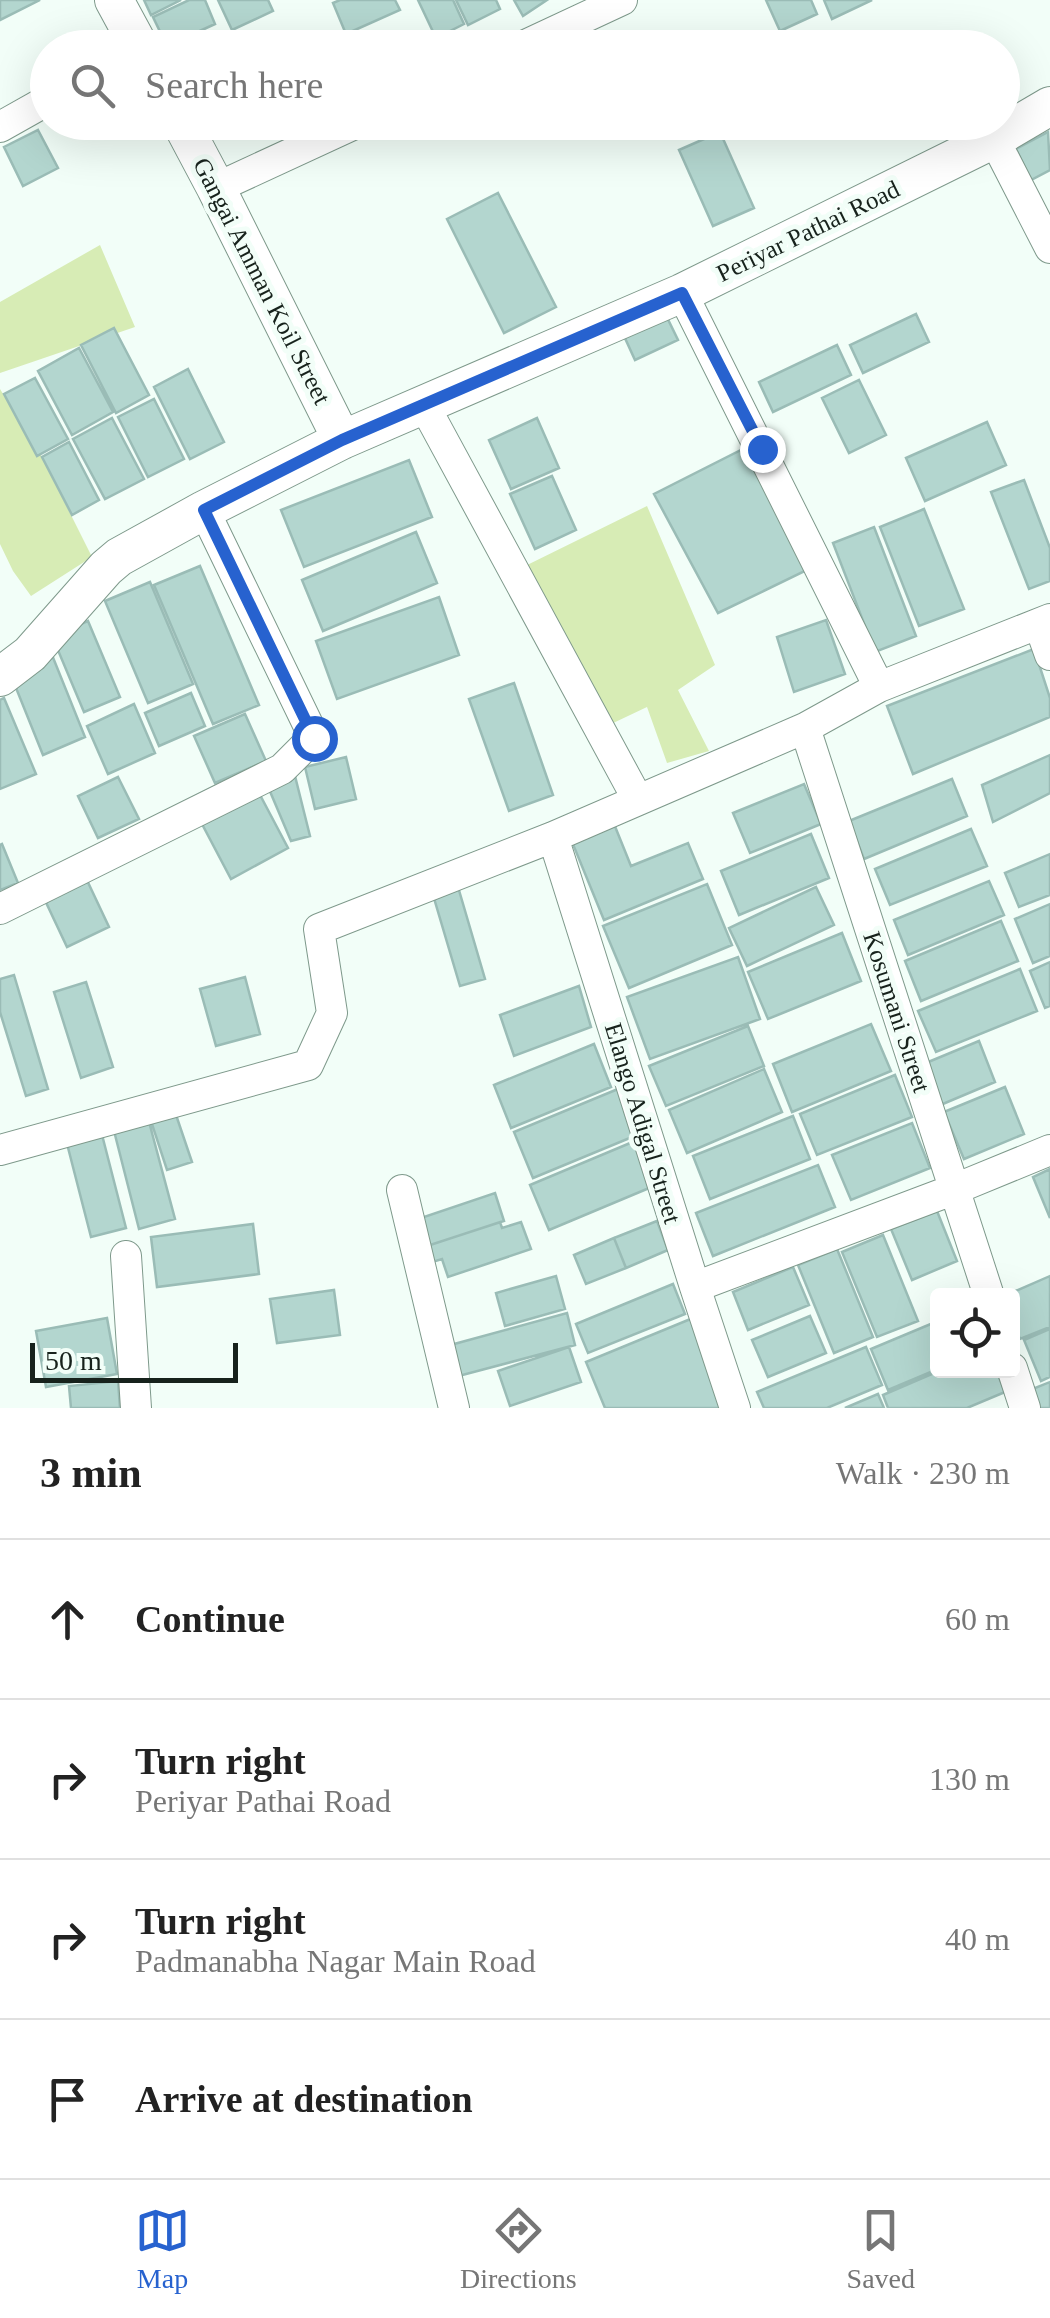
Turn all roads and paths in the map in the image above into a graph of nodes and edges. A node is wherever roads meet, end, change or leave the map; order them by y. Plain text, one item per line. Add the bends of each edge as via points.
1 (114, 0) edge
2 (604, 4) edge
3 (130, 30) edge
4 (554, 30) edge
5 (1050, 106) edge
6 (30, 110) edge
7 (1020, 124) edge
8 (0, 127) edge
9 (191, 140) edge
10 (320, 140) edge
11 (992, 140) edge
12 (995, 140) edge
13 (216, 188) junction
14 (1050, 248) edge
15 (682, 293) junction
16 (424, 405) junction
17 (342, 440) junction
18 (204, 510) junction
19 (1044, 622) edge
20 (1050, 655) edge
21 (0, 677) edge
22 (880, 687) junction
23 (806, 728) junction
24 (638, 800) junction
25 (553, 836) junction
26 (0, 909) edge
27 (0, 1150) edge
28 (1050, 1150) edge
29 (955, 1189) junction
30 (402, 1190) dead end
31 (126, 1256) dead end
32 (695, 1287) junction
33 (986, 1288) edge
34 (1015, 1378) edge
35 (136, 1408) edge
36 (454, 1408) edge
37 (736, 1408) edge
38 (1025, 1408) edge

1 - 3 street
2 - 4 street
5 - 7 street, Periyar Pathai Road
6 - 8 street
9 - 13 street, Gangai Amman Koil Street
10 - 13 street
11 - 15 street, Periyar Pathai Road
12 - 14 street
13 - 17 street, Gangai Amman Koil Street
15 - 16 street, Periyar Pathai Road
15 - 22 street
16 - 17 street, Periyar Pathai Road
16 - 24 street
17 - 18 street, Periyar Pathai Road
18 - 21 street, Periyar Pathai Road via 119,556 30,654
18 - 26 street via 314,738 282,769
19 - 20 street
19 - 22 street
22 - 23 street
23 - 24 street
23 - 29 street, Kosumani Street
24 - 25 street
25 - 27 street via 319,929 332,1012 308,1066
25 - 32 street, Elango Adigal Street
28 - 29 street
29 - 32 street
29 - 33 street, Kosumani Street
30 - 36 street
31 - 35 street
32 - 37 street, Elango Adigal Street
34 - 38 street

